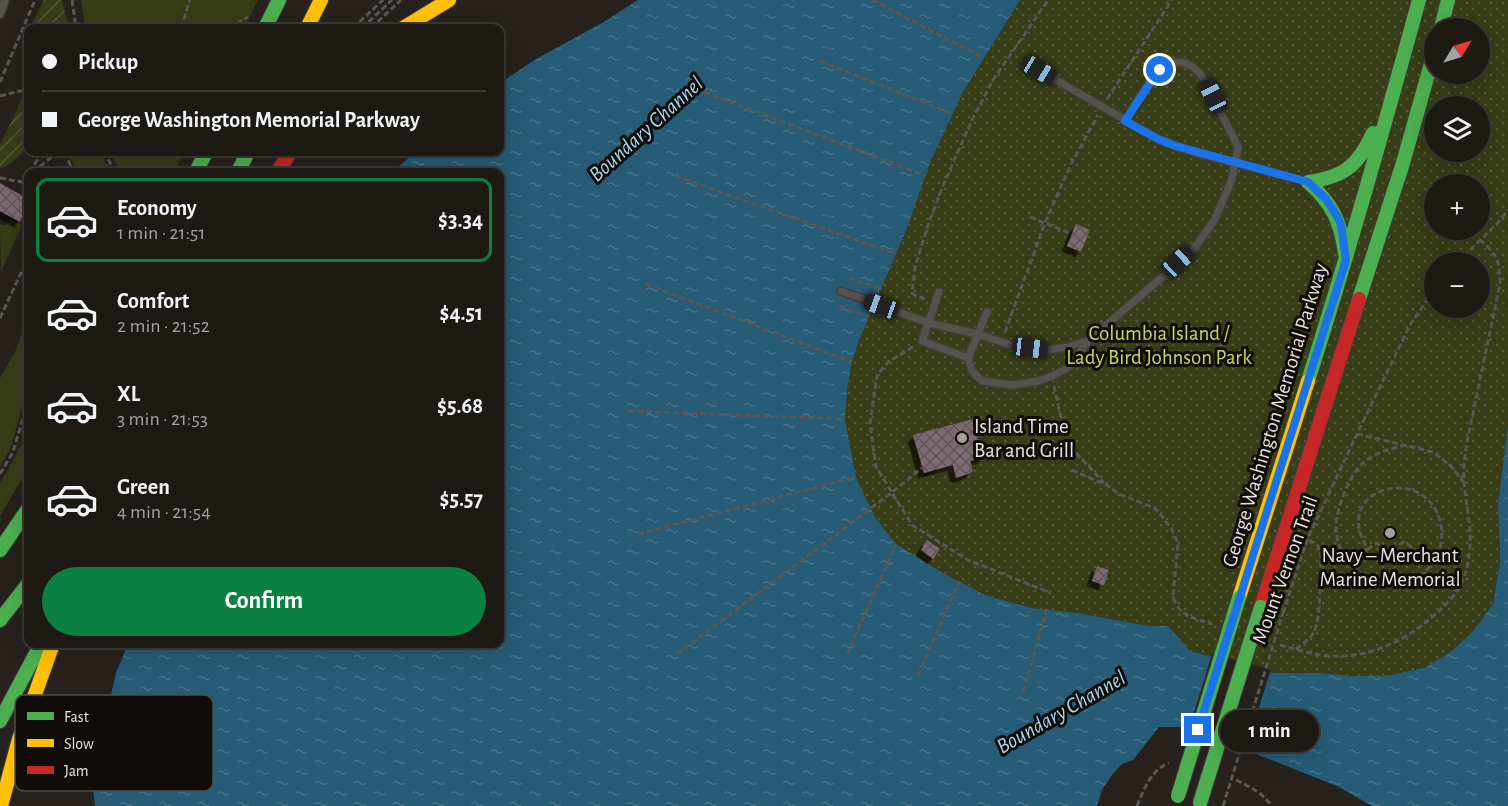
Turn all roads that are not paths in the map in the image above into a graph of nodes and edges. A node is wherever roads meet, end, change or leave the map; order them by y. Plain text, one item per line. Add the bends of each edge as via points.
1 (5, 0) edge
2 (279, 0) edge
3 (321, 0) edge
4 (449, 0) edge
5 (1419, 0) edge
6 (1448, 0) edge
7 (0, 14) edge
8 (1444, 18) edge
9 (267, 24) edge
10 (309, 24) edge
11 (410, 24) edge
12 (1403, 58) junction
13 (1039, 70) dead end
14 (1425, 84) edge
15 (1125, 121) junction
16 (1236, 163) junction
17 (1308, 182) junction
18 (1346, 260) junction
19 (841, 291) dead end
20 (939, 292) dead end
21 (987, 312) dead end
22 (929, 323) junction
23 (977, 334) junction
24 (1089, 340) junction
25 (968, 358) junction
26 (24, 514) edge
27 (0, 550) edge
28 (24, 589) edge
29 (0, 620) edge
30 (39, 648) edge
31 (52, 648) edge
32 (35, 695) edge
33 (0, 721) edge
34 (15, 754) edge
35 (1176, 801) edge
36 (1200, 805) edge
37 (1, 806) edge

1 - 7 lane
2 - 9 main road
3 - 10 main road
4 - 11 main road
5 - 12 main road, George Washington Memorial Parkway
6 - 8 main road
12 - 17 main road via 1359,160 1340,175
12 - 18 main road, George Washington Memorial Parkway
13 - 15 lane
14 - 36 main road, George Washington Memorial Parkway, bridge
15 - 16 lane via 1176,146
15 - 16 lane via 1160,70 1170,63 1186,63 1204,79 1238,147
16 - 17 lane
16 - 24 lane via 1215,219 1195,247
17 - 18 main road via 1337,216
18 - 35 main road, George Washington Memorial Parkway, bridge
19 - 22 lane
20 - 22 lane
21 - 23 lane
22 - 23 lane
22 - 25 lane via 922,341
23 - 24 lane via 1014,346 1046,350
23 - 25 lane
24 - 25 lane via 1069,366 1038,381 1013,385 982,381 972,371
26 - 27 main road
28 - 29 main road
30 - 33 main road
31 - 32 main road
34 - 37 main road

